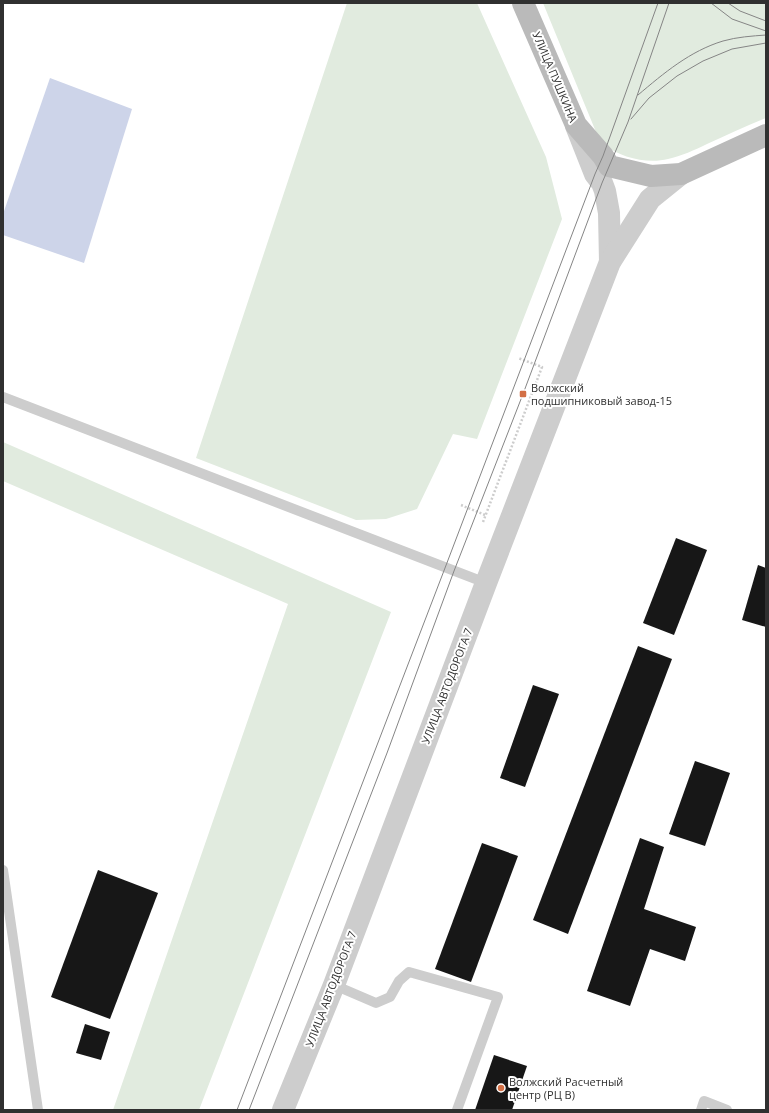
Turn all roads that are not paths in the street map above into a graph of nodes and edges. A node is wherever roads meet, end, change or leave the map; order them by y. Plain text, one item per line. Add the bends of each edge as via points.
1 (523, 3) edge
2 (576, 125) junction
3 (766, 135) edge
4 (681, 174) junction
5 (610, 262) junction
6 (3, 397) edge
7 (486, 583) junction
8 (3, 870) edge
9 (334, 985) junction
10 (38, 1110) edge
11 (283, 1110) edge
12 (457, 1110) edge
13 (701, 1110) edge
14 (727, 1110) edge

1 - 2 main road, УЛИЦА ПУШКИНА
2 - 4 main road, УЛИЦА ПУШКИНА via 609,166 651,176
2 - 5 street, УЛИЦА АВТОДОРОГА 7 via 595,174 605,191 609,213
3 - 4 main road, УЛИЦА ПУШКИНА
4 - 5 street, УЛИЦА АВТОДОРОГА 7 via 650,199
5 - 7 street, УЛИЦА АВТОДОРОГА 7
6 - 7 lane
7 - 9 street, УЛИЦА АВТОДОРОГА 7
8 - 10 lane
9 - 11 street, УЛИЦА АВТОДОРОГА 7
9 - 12 lane via 376,1003 390,997 399,980 409,972 498,997
13 - 14 lane via 704,1101

